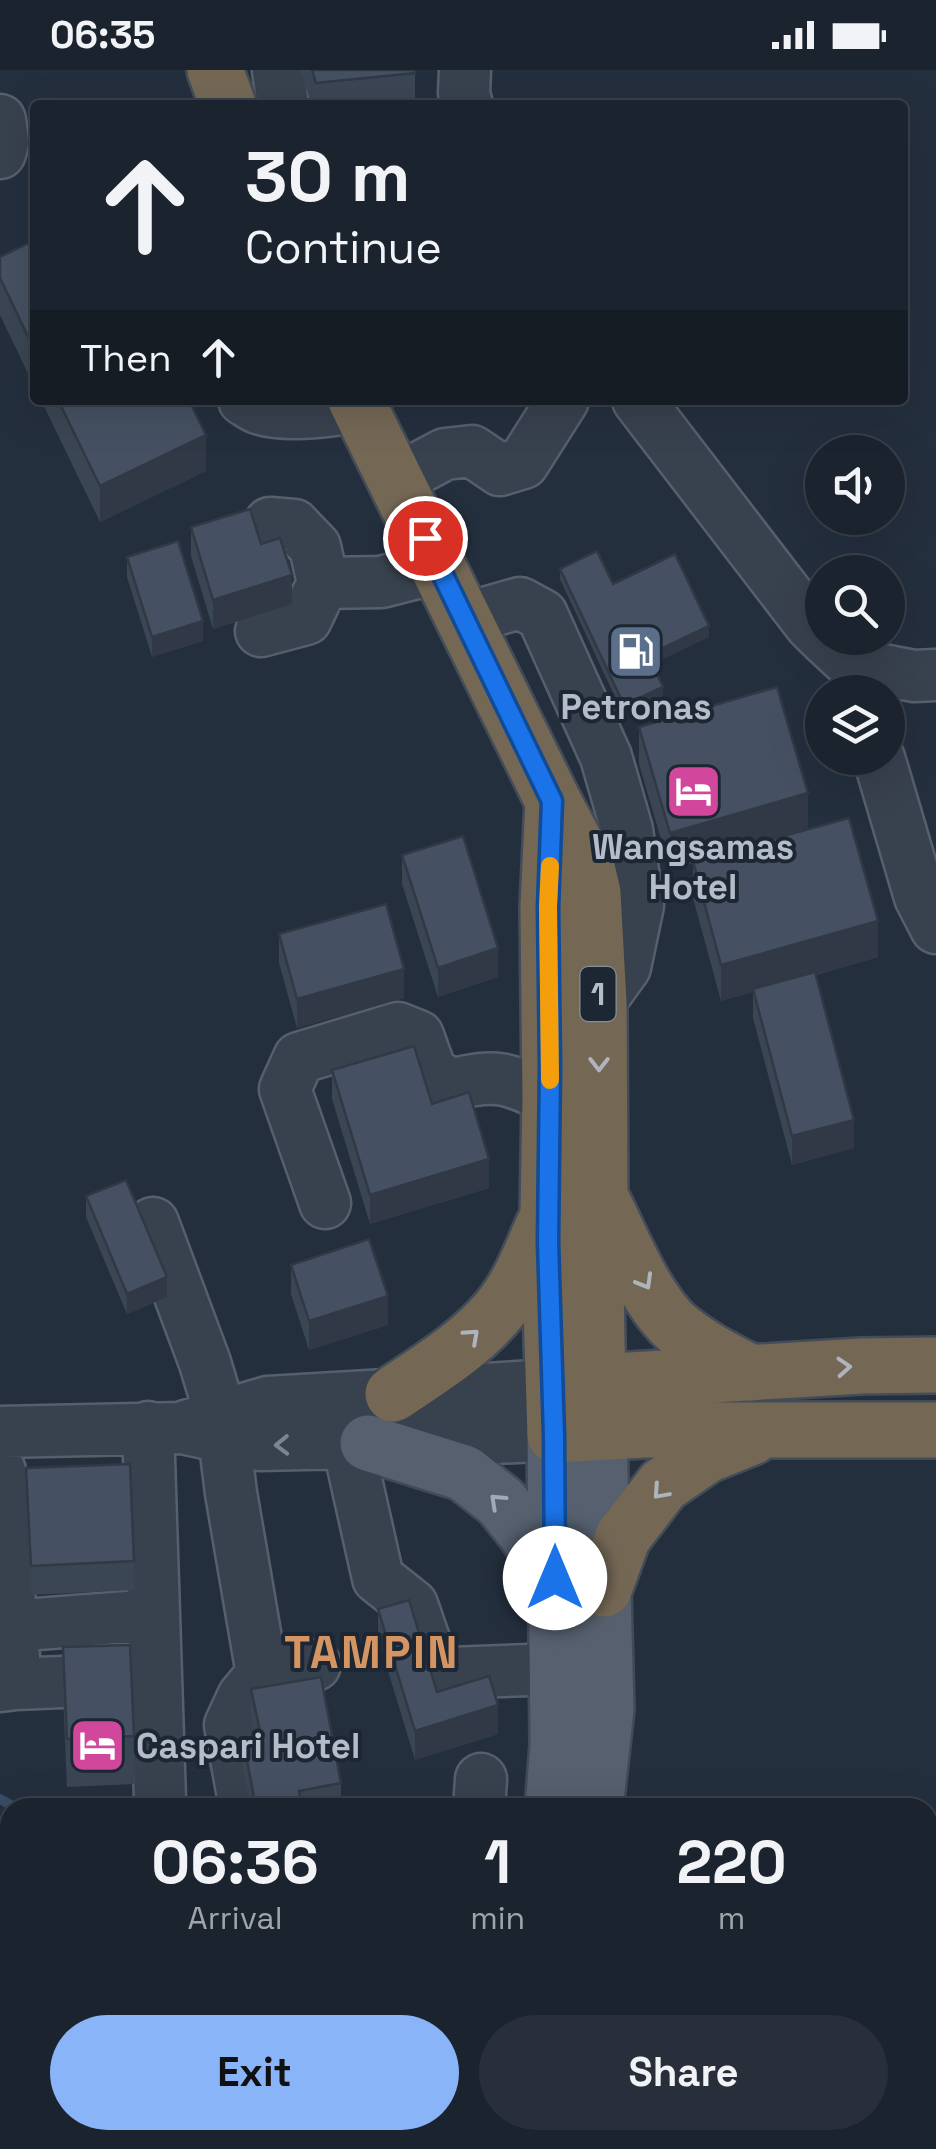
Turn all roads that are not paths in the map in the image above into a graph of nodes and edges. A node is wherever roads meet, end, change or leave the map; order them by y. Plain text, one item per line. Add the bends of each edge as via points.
1 (215, 70) edge
2 (278, 70) edge
3 (226, 100) edge
4 (282, 100) edge
5 (0, 120) edge
6 (0, 153) edge
7 (253, 405) edge
8 (348, 405) edge
9 (362, 405) edge
10 (561, 405) edge
11 (642, 405) edge
12 (396, 480) junction
13 (270, 524) dead end
14 (440, 567) junction
15 (323, 583) junction
16 (464, 619) junction
17 (261, 631) dead end
18 (840, 657) edge
19 (936, 675) edge
20 (625, 750) junction
21 (885, 775) edge
22 (547, 790) junction
23 (936, 928) edge
24 (598, 1002) junction
25 (550, 1098) junction
26 (600, 1196) junction
27 (325, 1203) dead end
28 (548, 1214) junction
29 (153, 1223) dead end
30 (936, 1365) edge
31 (752, 1373) junction
32 (394, 1394) junction
33 (576, 1408) junction
34 (194, 1427) junction
35 (774, 1429) junction
36 (936, 1430) edge
37 (0, 1432) edge
38 (358, 1444) junction
39 (0, 1471) edge
40 (579, 1584) junction
41 (154, 1615) junction
42 (11, 1626) junction
43 (315, 1665) dead end
44 (556, 1668) junction
45 (262, 1674) junction
46 (156, 1678) junction
47 (5, 1684) edge
48 (243, 1796) dead end
49 (160, 1798) edge
50 (554, 1798) edge
51 (596, 1798) edge

1 - 3 highway
2 - 4 street
5 - 6 street
7 - 8 street via 313,413
9 - 12 highway, 1
10 - 12 street via 523,462 500,470 472,451 445,454
11 - 18 street
12 - 14 highway, 1
13 - 15 street via 294,525 316,547
14 - 15 street via 381,582
14 - 16 highway, 1
15 - 17 street via 306,618
16 - 20 street via 520,603 542,615
16 - 22 highway, 1
18 - 19 street via 914,676
20 - 22 street
20 - 24 street via 638,906 625,967
21 - 23 street via 920,896
22 - 24 highway, 1 via 586,862
22 - 25 highway, 1
24 -> 26 highway, 1
25 - 27 street via 512,1080 451,1085 430,1072 418,1036 398,1028 298,1058 285,1089
25 - 28 highway, 1
26 -> 31 highway via 646,1287 674,1325
26 - 33 highway, 1
32 -> 28 highway via 472,1338 500,1309
28 - 33 highway, 1
29 - 34 street via 205,1363
31 -> 30 highway
31 - 33 highway
32 - 33 street
32 - 34 street via 268,1402
33 - 35 highway
33 - 38 street
33 - 40 main road
34 - 37 street
38 -> 34 street via 260,1445
34 - 41 street
34 - 45 street via 231,1493
35 - 36 highway
35 -> 40 highway via 707,1455 663,1485
40 -> 38 main road via 464,1473
38 - 44 street via 378,1578 412,1605 432,1660 450,1673
39 - 42 street
40 - 44 main road
40 - 51 main road via 606,1709
41 - 42 street
41 - 46 street
42 - 47 street
43 - 45 street
44 - 50 main road
45 - 48 street via 230,1725
46 - 47 street
46 - 49 street

